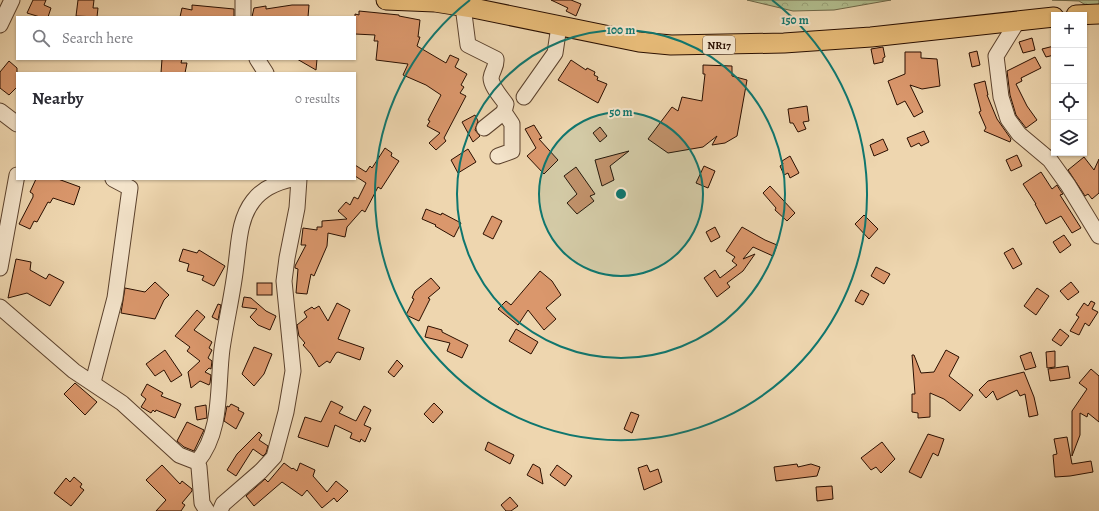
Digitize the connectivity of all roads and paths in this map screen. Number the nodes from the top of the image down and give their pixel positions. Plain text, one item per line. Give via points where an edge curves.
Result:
1 (12, 0) edge
2 (243, 0) edge
3 (386, 0) edge
4 (463, 6) junction
5 (1099, 14) edge
6 (1087, 15) edge
7 (243, 16) edge
8 (1051, 17) edge
9 (1018, 22) junction
10 (0, 25) edge
11 (559, 26) junction
12 (258, 60) edge
13 (265, 72) edge
14 (524, 98) dead end
15 (0, 111) edge
16 (504, 112) junction
17 (16, 123) edge
18 (484, 128) dead end
19 (498, 156) dead end
20 (16, 180) edge
21 (115, 180) edge
22 (288, 180) edge
23 (299, 180) edge
24 (1099, 236) edge
25 (0, 268) edge
26 (0, 307) edge
27 (93, 382) junction
28 (197, 462) junction
29 (207, 511) edge
30 (220, 511) edge

1 - 10 street
2 - 7 street
3 - 4 main road, NR17
4 - 11 main road, NR17
4 - 16 street via 468,45 496,59 497,66 491,78 506,104
5 - 6 main road
8 - 9 main road, NR17
9 - 11 main road, NR17 via 871,37 697,46 639,42
9 - 24 street via 996,56 1001,97 1008,119 1019,134 1050,160
11 - 14 street via 555,53
12 - 13 street
15 - 17 street
16 - 18 street
16 - 19 street via 512,124 512,151
20 - 25 street
21 - 27 street via 130,188 115,298
22 - 28 street via 268,188 253,200 239,232 234,282 222,349 214,430 205,453
23 - 30 street via 297,208 284,281 293,370 286,412 274,457 223,504
26 - 27 street via 74,371
27 - 28 street via 122,403 179,455
28 - 29 street via 202,503

